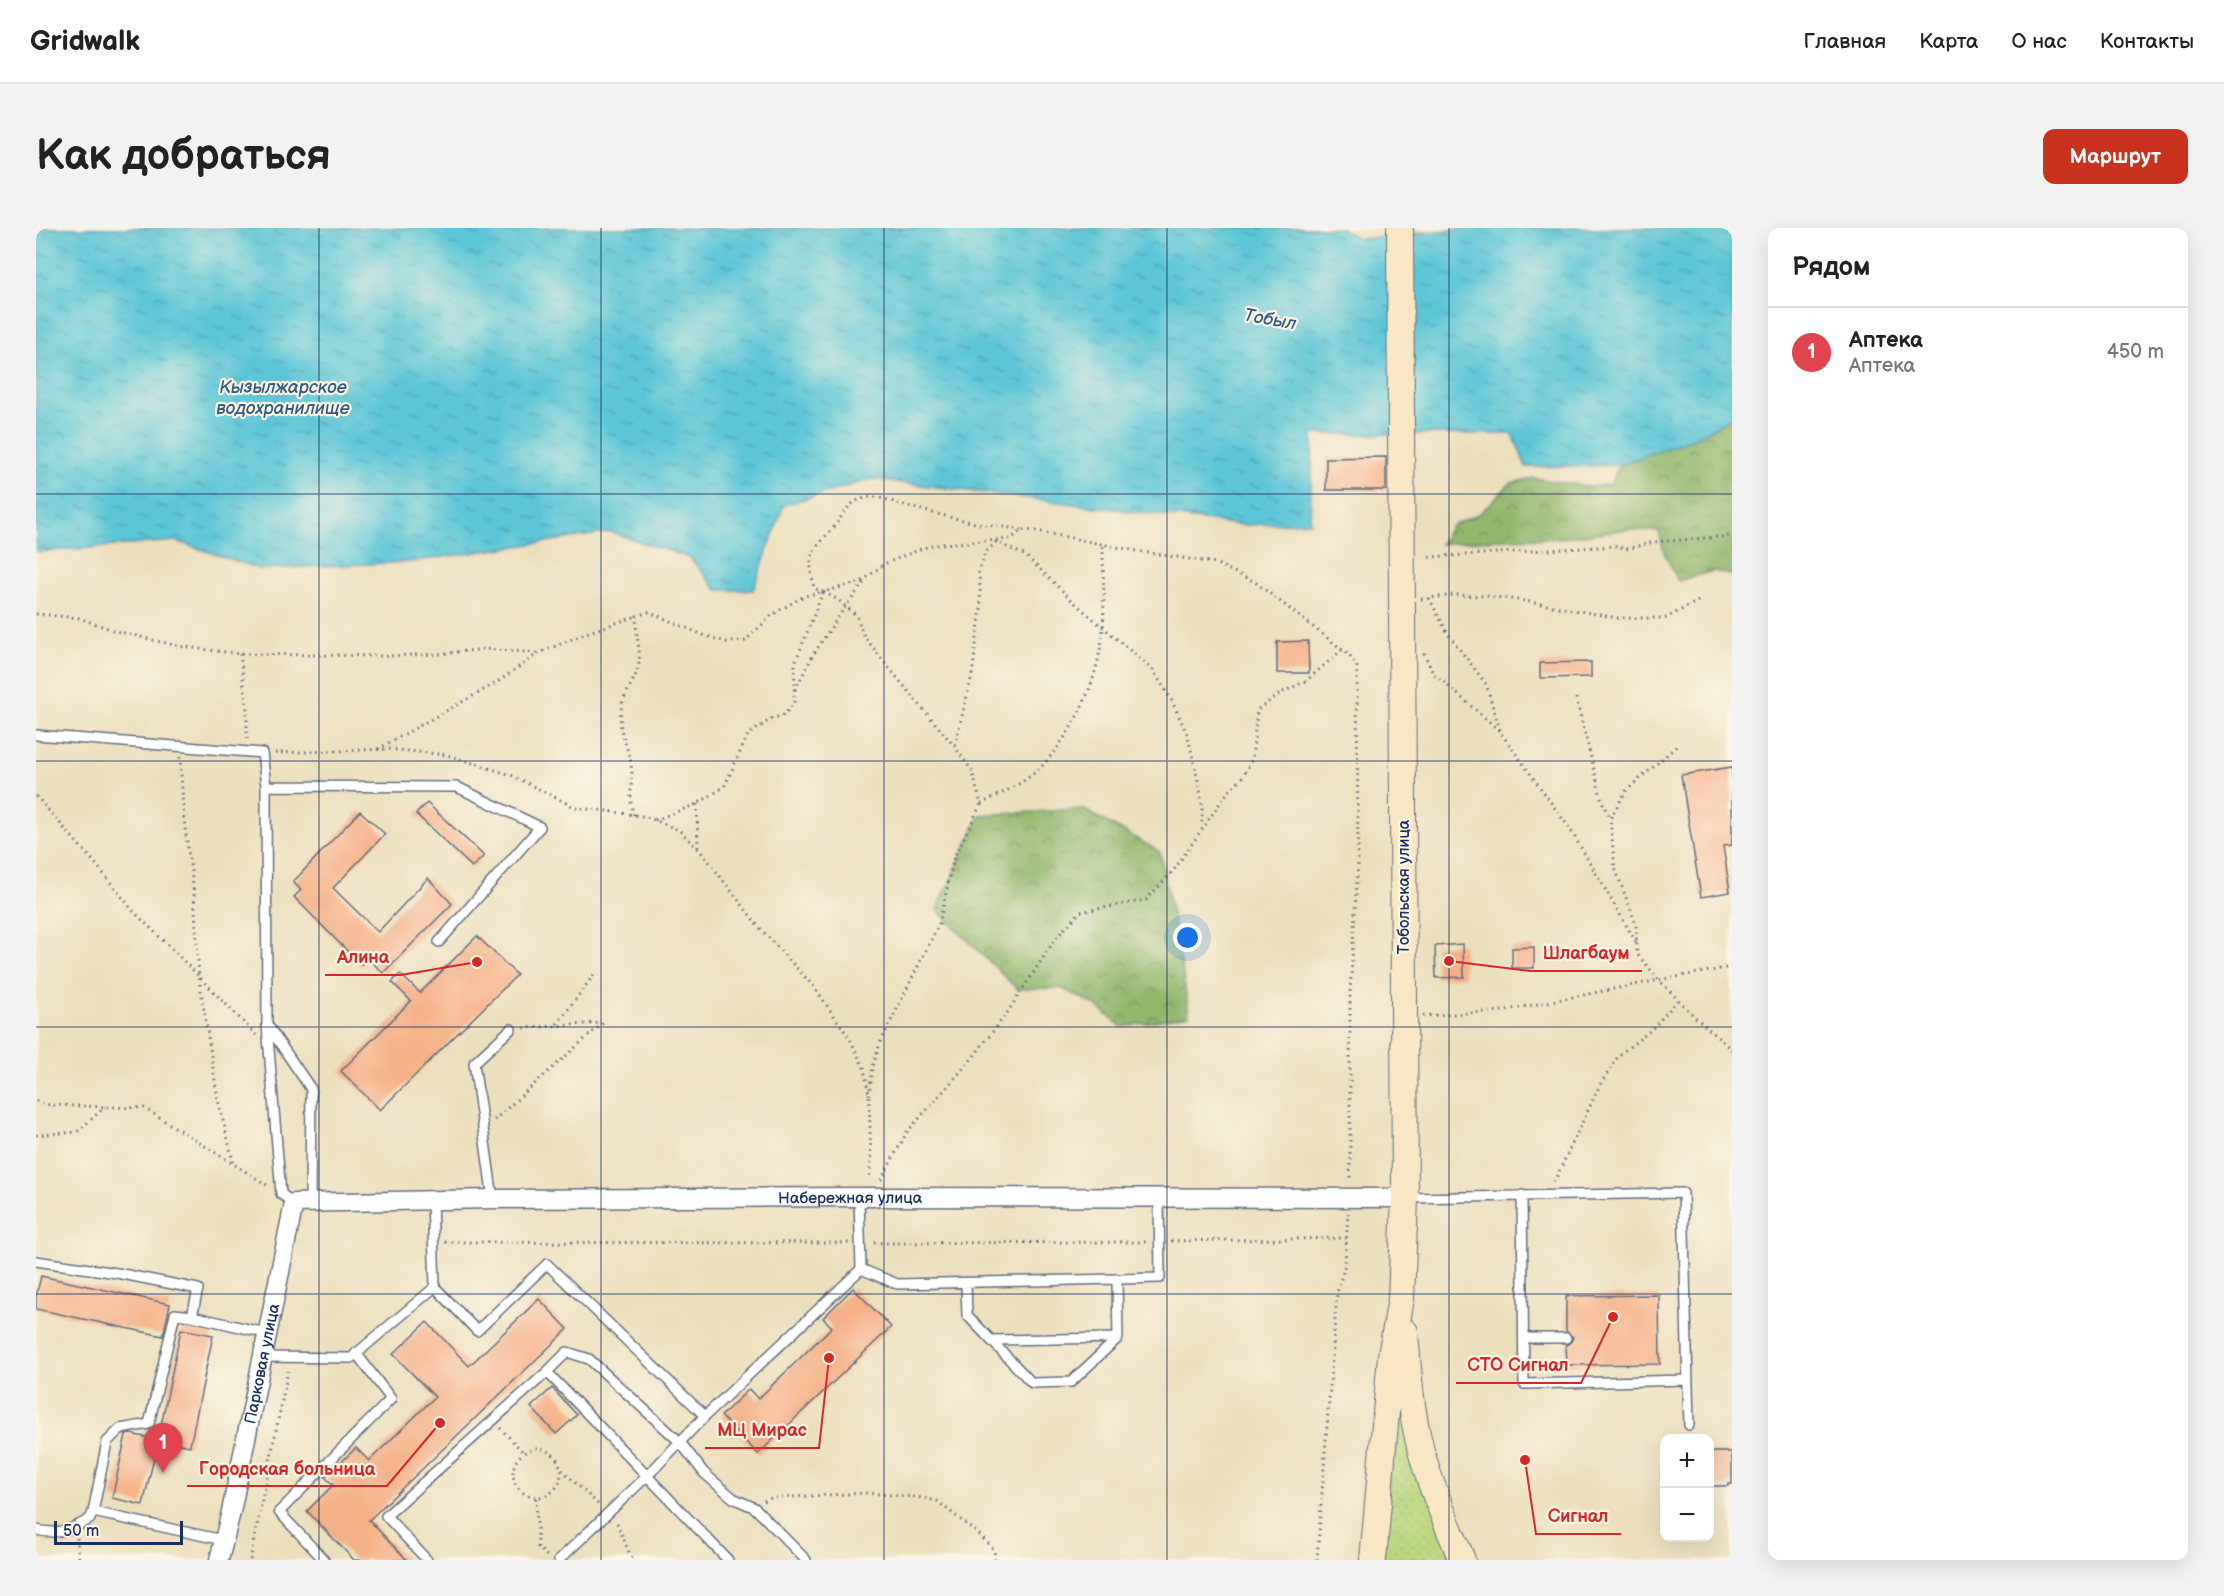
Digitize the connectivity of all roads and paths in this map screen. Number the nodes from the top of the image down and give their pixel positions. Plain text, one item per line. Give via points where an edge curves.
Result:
1 (1400, 228) edge
2 (1022, 531) junction
3 (1732, 536) edge
4 (996, 542) junction
5 (1103, 544) junction
6 (1429, 557) dead end
7 (867, 579) junction
8 (823, 592) junction
9 (1429, 598) junction
10 (1700, 600) dead end
11 (1401, 601) junction
12 (846, 607) junction
13 (36, 614) edge
14 (637, 616) junction
15 (1103, 628) junction
16 (1424, 643) dead end
17 (1342, 650) junction
18 (539, 653) junction
19 (240, 654) junction
20 (794, 693) junction
21 (1576, 698) dead end
22 (1501, 733) junction
23 (36, 735) edge
24 (1678, 745) dead end
25 (180, 747) junction
26 (955, 747) junction
27 (376, 750) junction
28 (248, 752) junction
29 (262, 753) junction
30 (266, 786) junction
31 (36, 796) edge
32 (697, 804) junction
33 (981, 804) junction
34 (634, 815) junction
35 (1610, 819) junction
36 (653, 820) junction
37 (1202, 828) junction
38 (698, 848) junction
39 (439, 942) dead end
40 (1636, 944) junction
41 (1732, 967) edge
42 (596, 972) dead end
43 (199, 978) junction
44 (1659, 980) junction
45 (1678, 1000) junction
46 (1404, 1018) junction
47 (267, 1025) junction
48 (556, 1025) junction
49 (511, 1029) joint
50 (269, 1049) junction
51 (1732, 1050) edge
52 (869, 1095) junction
53 (36, 1101) edge
54 (105, 1107) junction
55 (484, 1129) junction
56 (36, 1135) edge
57 (234, 1165) junction
58 (879, 1184) dead end
59 (864, 1190) junction
60 (1522, 1195) junction
61 (1548, 1195) junction
62 (1159, 1198) junction
63 (1350, 1198) junction
64 (1405, 1198) junction
65 (493, 1199) junction
66 (295, 1200) junction
67 (432, 1200) junction
68 (1346, 1238) junction
69 (434, 1242) junction
70 (1159, 1242) junction
71 (860, 1244) junction
72 (36, 1262) edge
73 (861, 1269) junction
74 (1117, 1279) junction
75 (966, 1283) junction
76 (435, 1287) junction
77 (1401, 1299) junction
78 (192, 1316) junction
79 (266, 1333) junction
80 (1118, 1338) junction
81 (1524, 1338) junction
82 (1566, 1338) dead end
83 (991, 1340) junction
84 (356, 1353) junction
85 (261, 1357) junction
86 (290, 1357) junction
87 (547, 1372) junction
88 (1688, 1380) junction
89 (705, 1416) junction
90 (493, 1420) junction
91 (1689, 1425) dead end
92 (680, 1442) junction
93 (524, 1453) junction
94 (562, 1470) junction
95 (647, 1476) junction
96 (536, 1498) junction
97 (751, 1506) junction
98 (93, 1512) junction
99 (610, 1512) junction
100 (73, 1528) junction
101 (36, 1530) edge
102 (223, 1540) junction
103 (79, 1560) edge
104 (219, 1560) edge
105 (250, 1560) edge
106 (324, 1560) edge
107 (427, 1560) edge
108 (551, 1560) edge
109 (559, 1560) edge
110 (632, 1560) edge
111 (728, 1560) edge
112 (806, 1560) edge
113 (995, 1560) edge
114 (1317, 1560) edge
115 (1373, 1560) edge
116 (1462, 1560) edge

1 - 11 street, Тобольская улица
2 - 4 path via 1011,539
2 - 5 path
2 - 8 path via 925,513 878,497 864,498 844,510 813,549 814,588
3 - 6 path via 1654,542 1626,549 1615,546
4 - 7 path via 923,548 884,564
4 - 15 path via 1026,556
4 - 26 path via 985,553 979,573 981,608 972,675
5 - 15 path
5 - 17 path via 1215,563 1255,582
7 - 8 path
7 - 12 path
8 - 12 path
8 - 14 path via 790,603 745,641 726,642 649,612
8 - 20 path via 795,663
9 - 10 path via 1487,596 1618,618 1666,618
9 - 11 path
9 - 22 path via 1448,634 1486,684
11 - 46 street, Тобольская улица
12 - 20 path via 813,655
12 - 26 path via 856,615 864,636 885,663
13 - 19 path via 79,618 178,646
14 - 18 path
14 - 34 path via 639,664 620,716 631,762 629,801
15 - 33 path via 1085,705 1071,726 1043,765 1011,789
15 - 37 path via 1153,670 1172,701 1188,736 1202,799
16 - 22 path via 1424,654 1433,673
17 - 37 path via 1306,681 1257,710 1252,759
17 - 63 path via 1357,666 1358,863 1350,993
18 - 19 path via 485,649 384,656
18 - 27 path via 496,683
19 - 28 path
20 - 32 path via 794,703 784,715 748,735 724,787
21 - 35 path
22 - 40 path via 1570,829
23 - 25 lane
24 - 35 path via 1626,791
25 - 28 lane
25 - 43 path
26 - 33 path via 972,771
27 - 29 path
27 - 34 path via 447,755 511,775 576,808
28 - 29 lane
29 - 30 lane
30 - 39 lane via 457,787 540,827
30 - 47 lane
31 - 43 path via 134,912
32 - 36 path
32 - 38 path
33 - 52 path via 954,857 939,924 880,1043
34 - 36 path
35 - 40 path via 1615,868 1636,924
36 - 38 path via 679,830
37 - 58 path via 1174,870 1146,900 1080,912 1056,938 1007,1013 907,1132
38 - 52 path via 759,927 815,988 850,1039 864,1068
40 - 44 path via 1637,954
41 - 44 path
42 - 48 path
43 - 50 path
43 - 57 path via 218,1100
44 - 45 path
44 - 46 path via 1502,1011
45 - 51 path
45 - 61 path via 1651,1030 1619,1055 1600,1083
46 - 64 street, Тобольская улица
47 - 50 lane
47 - 66 lane via 311,1089
48 - 49 path
48 - 55 path via 603,1023
49 - 55 lane via 474,1063
50 - 66 lane
52 - 59 path via 871,1160
53 - 54 path
54 - 56 path via 78,1132
54 - 57 path via 144,1108
55 - 65 lane
57 - 66 path
59 - 62 street, Набережная улица
59 - 65 street, Набережная улица
59 - 71 lane
60 - 61 lane
60 - 64 lane
60 - 81 lane
61 - 88 lane via 1683,1193
62 - 63 street, Набережная улица
62 - 70 lane
63 - 64 street, Набережная улица
63 - 68 path
64 - 77 street, Тобольская улица
65 - 67 street, Набережная улица
66 - 67 street, Набережная улица
66 - 79 street, Парковая улица
67 - 69 lane
68 - 70 path
68 - 114 path via 1345,1263 1337,1293
69 - 71 path
69 - 76 lane
70 - 71 path
70 - 74 lane via 1160,1278
71 - 73 lane
72 - 78 lane via 198,1289
73 - 75 lane via 897,1284
73 - 89 lane
74 - 75 lane
74 - 80 lane
75 - 83 lane via 967,1315
76 - 84 lane
76 - 89 lane via 477,1331 547,1264
77 - 115 street via 1391,1356
77 - 116 street via 1418,1439
78 - 79 lane
78 - 98 lane via 175,1314 149,1424 120,1429 107,1443
79 - 85 street, Парковая улица
80 - 83 lane
80 - 83 lane via 1071,1382 1032,1383
81 - 82 lane
81 - 88 lane via 1524,1384
84 - 86 lane via 351,1358
84 - 106 lane via 391,1399 279,1512
85 - 86 lane
85 - 102 street, Парковая улица
86 - 105 path
87 - 90 lane
87 - 92 lane via 567,1352 589,1359
87 - 95 lane
88 - 91 lane
89 - 92 lane
90 - 93 path
90 - 107 lane via 386,1516
92 - 95 lane
92 - 97 lane via 704,1473 732,1498
93 - 94 path via 534,1449 547,1451
93 - 96 path via 515,1464 514,1481 523,1493
94 - 96 path via 554,1492
94 - 99 path
95 - 99 lane
95 - 111 lane
96 - 108 path via 538,1547
97 - 112 lane
97 - 113 path via 771,1498 819,1494 866,1493 937,1501 981,1536 994,1550
98 - 100 lane via 90,1519
98 - 102 lane
99 - 109 lane
99 - 110 path
100 - 101 lane via 51,1533
100 - 103 path
102 - 104 street, Парковая улица

